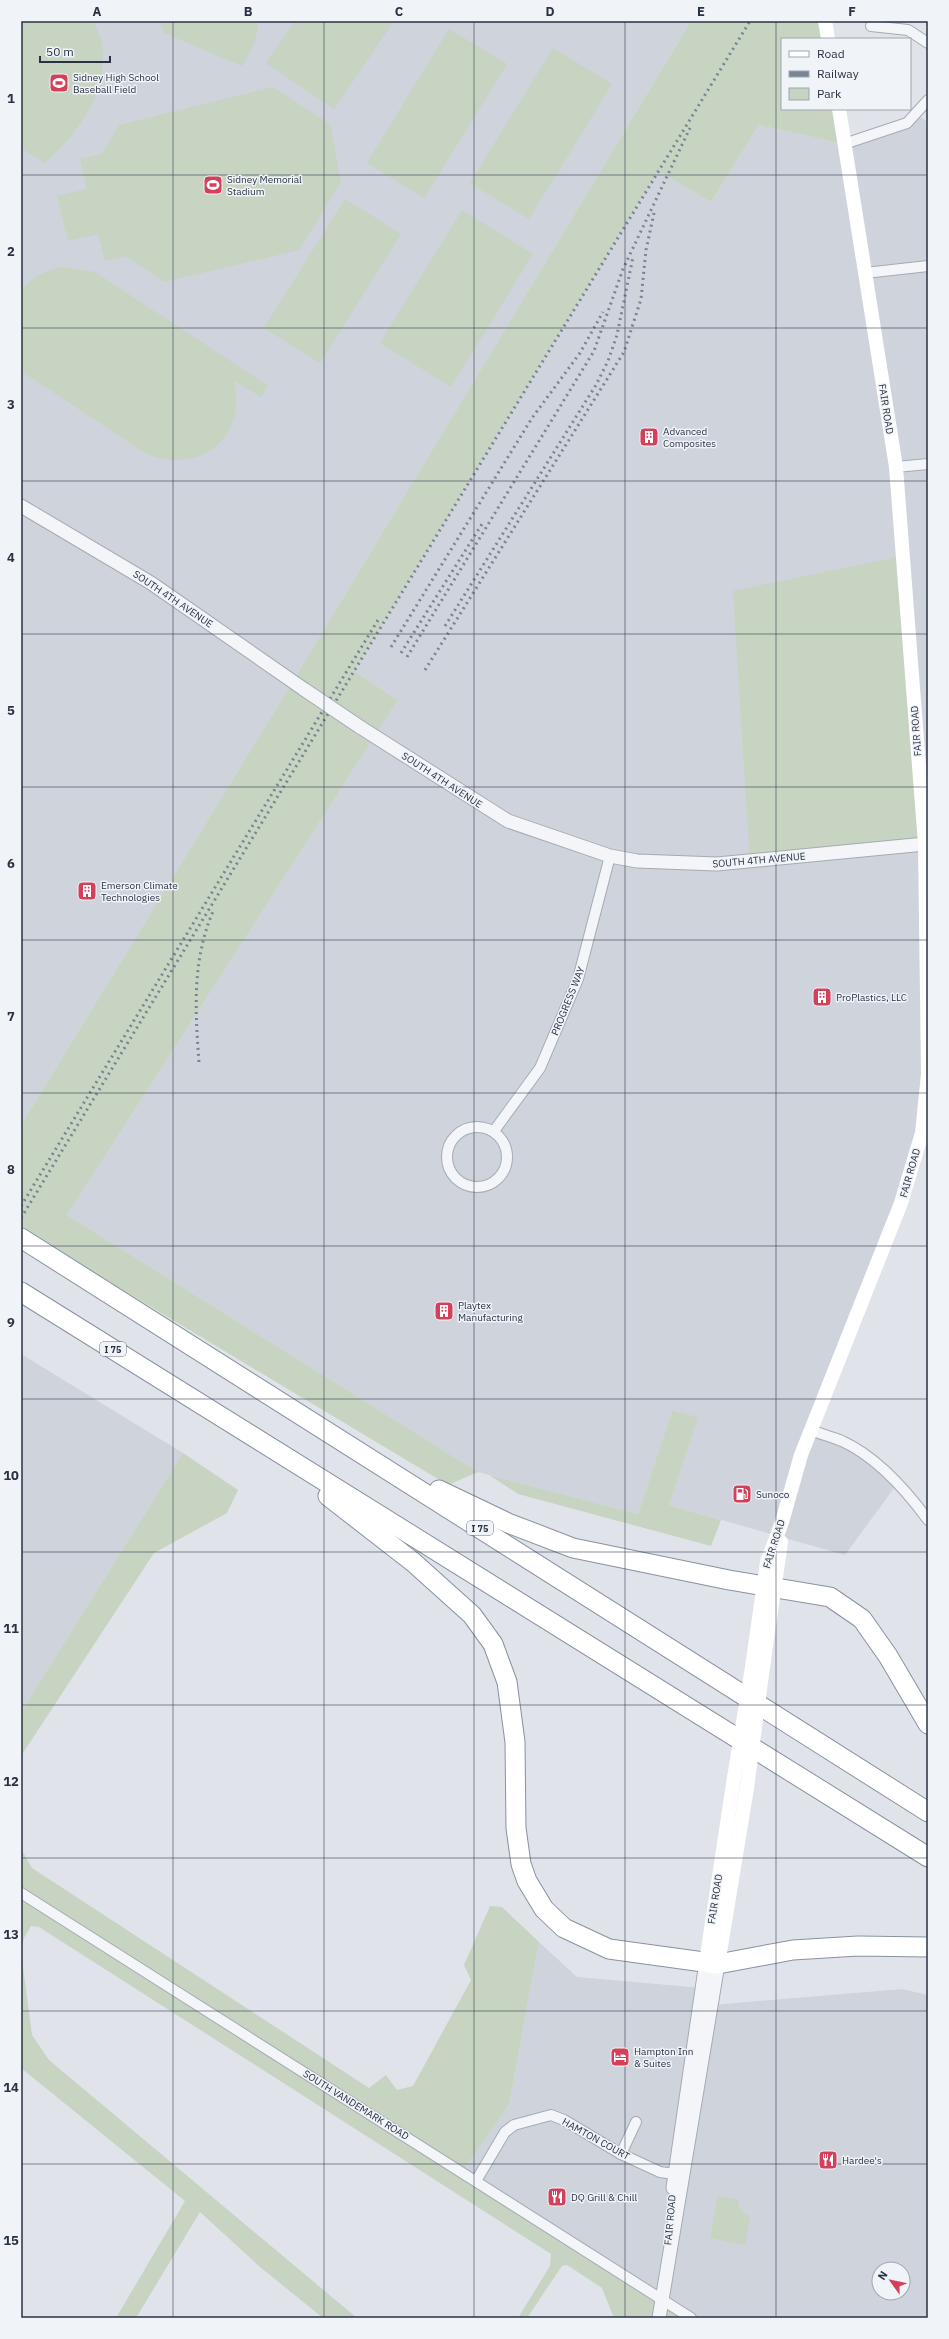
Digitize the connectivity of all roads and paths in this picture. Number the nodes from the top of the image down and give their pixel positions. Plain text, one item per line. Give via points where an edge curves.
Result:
1 (825, 21) edge
2 (871, 26) dead end
3 (828, 38) edge
4 (928, 43) edge
5 (928, 100) edge
6 (839, 110) edge
7 (844, 144) junction
8 (928, 266) edge
9 (865, 273) junction
10 (928, 464) edge
11 (896, 467) junction
12 (21, 506) edge
13 (926, 844) edge
14 (610, 856) junction
15 (494, 1131) junction
16 (925, 1134) edge
17 (27, 1241) edge
18 (21, 1292) edge
19 (263, 1391) junction
20 (205, 1407) junction
21 (810, 1430) junction
22 (928, 1520) edge
23 (768, 1587) junction
24 (757, 1671) junction
25 (928, 1724) edge
26 (928, 1812) edge
27 (928, 1857) edge
28 (21, 1893) edge
29 (928, 1947) edge
30 (712, 1963) junction
31 (636, 2122) dead end
32 (621, 2154) junction
33 (674, 2174) junction
34 (476, 2181) junction
35 (662, 2300) junction
36 (659, 2318) edge
37 (691, 2318) edge

1 - 3 main road
2 - 4 street via 908,30
5 - 7 street via 907,123
6 - 7 main road, FAIR ROAD
7 - 9 main road, FAIR ROAD
8 - 9 street
9 - 11 main road, FAIR ROAD
10 - 11 street
11 - 13 main road, FAIR ROAD
12 - 14 street, SOUTH 4TH AVENUE, bridge via 151,583 360,727 482,806 508,821
13 - 14 street, SOUTH 4TH AVENUE via 717,864 637,861
13 - 16 main road, FAIR ROAD via 928,1074
14 - 15 street, PROGRESS WAY via 578,979 540,1068
15 - 15 street via 474,1126 460,1131 450,1142 446,1152 452,1176 468,1186 488,1186 496,1180 503,1172 507,1161 502,1139
16 - 21 main road, FAIR ROAD via 901,1203
17 - 19 highway, I 75
18 - 20 highway, I 75
19 - 23 highway via 428,1485 508,1523 573,1548
19 - 26 highway, I 75
20 - 27 highway, I 75
20 - 30 highway via 302,1476 413,1562 472,1615 493,1644 507,1682 515,1742 516,1828 521,1864 527,1881 544,1909 564,1928 608,1949
21 - 22 street via 843,1442 875,1463 913,1500
21 - 23 main road, FAIR ROAD via 787,1502
23 - 24 main road, FAIR ROAD
23 - 25 highway via 830,1597 862,1619 888,1656
24 - 30 main road, FAIR ROAD, bridge via 734,1778
24 - 30 main road, FAIR ROAD, bridge via 747,1788
28 - 34 street, SOUTH VANDEMARK ROAD
29 - 30 highway via 858,1946 793,1950
30 - 33 street, FAIR ROAD
30 - 35 street, FAIR ROAD
31 - 32 street
32 - 33 street, HAMTON COURT via 660,2172
32 - 34 street, HAMTON COURT via 551,2115 514,2125 505,2132
33 - 35 street, FAIR ROAD
34 - 35 street, SOUTH VANDEMARK ROAD
35 - 36 street, FAIR ROAD
35 - 37 street, SOUTH VANDEMARK ROAD

